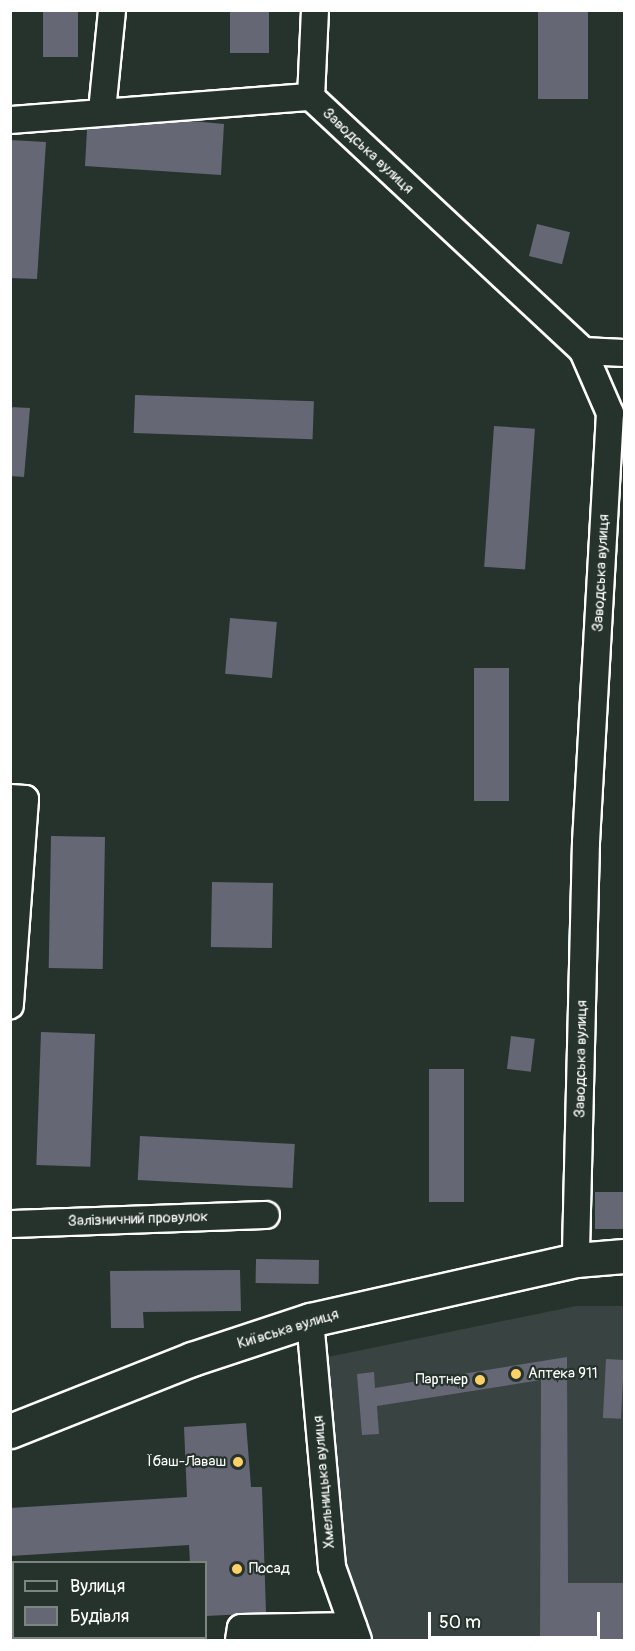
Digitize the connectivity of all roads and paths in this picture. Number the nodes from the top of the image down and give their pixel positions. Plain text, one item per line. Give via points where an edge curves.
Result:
1 (111, 10) edge
2 (315, 10) edge
3 (311, 97) junction
4 (102, 111) junction
5 (10, 120) edge
6 (583, 351) junction
7 (624, 353) edge
8 (18, 798) edge
9 (11, 995) edge
10 (266, 1215) dead end
11 (10, 1224) edge
12 (624, 1256) edge
13 (576, 1260) junction
14 (310, 1320) junction
15 (10, 1431) edge
16 (355, 1633) edge
17 (238, 1641) edge

1 - 4 street
2 - 3 street, Заводська вулиця
3 - 4 street
3 - 6 street, Заводська вулиця
4 - 5 street
6 - 7 street
6 - 13 street, Заводська вулиця via 610,413 586,842
8 - 9 street
10 - 11 street, Залізничний провулок
12 - 13 main road, Київська вулиця
13 - 14 main road, Київська вулиця
14 - 15 main road, Київська вулиця via 192,1359
14 - 16 street, Хмельницька вулиця via 332,1567
16 - 17 street via 241,1628

